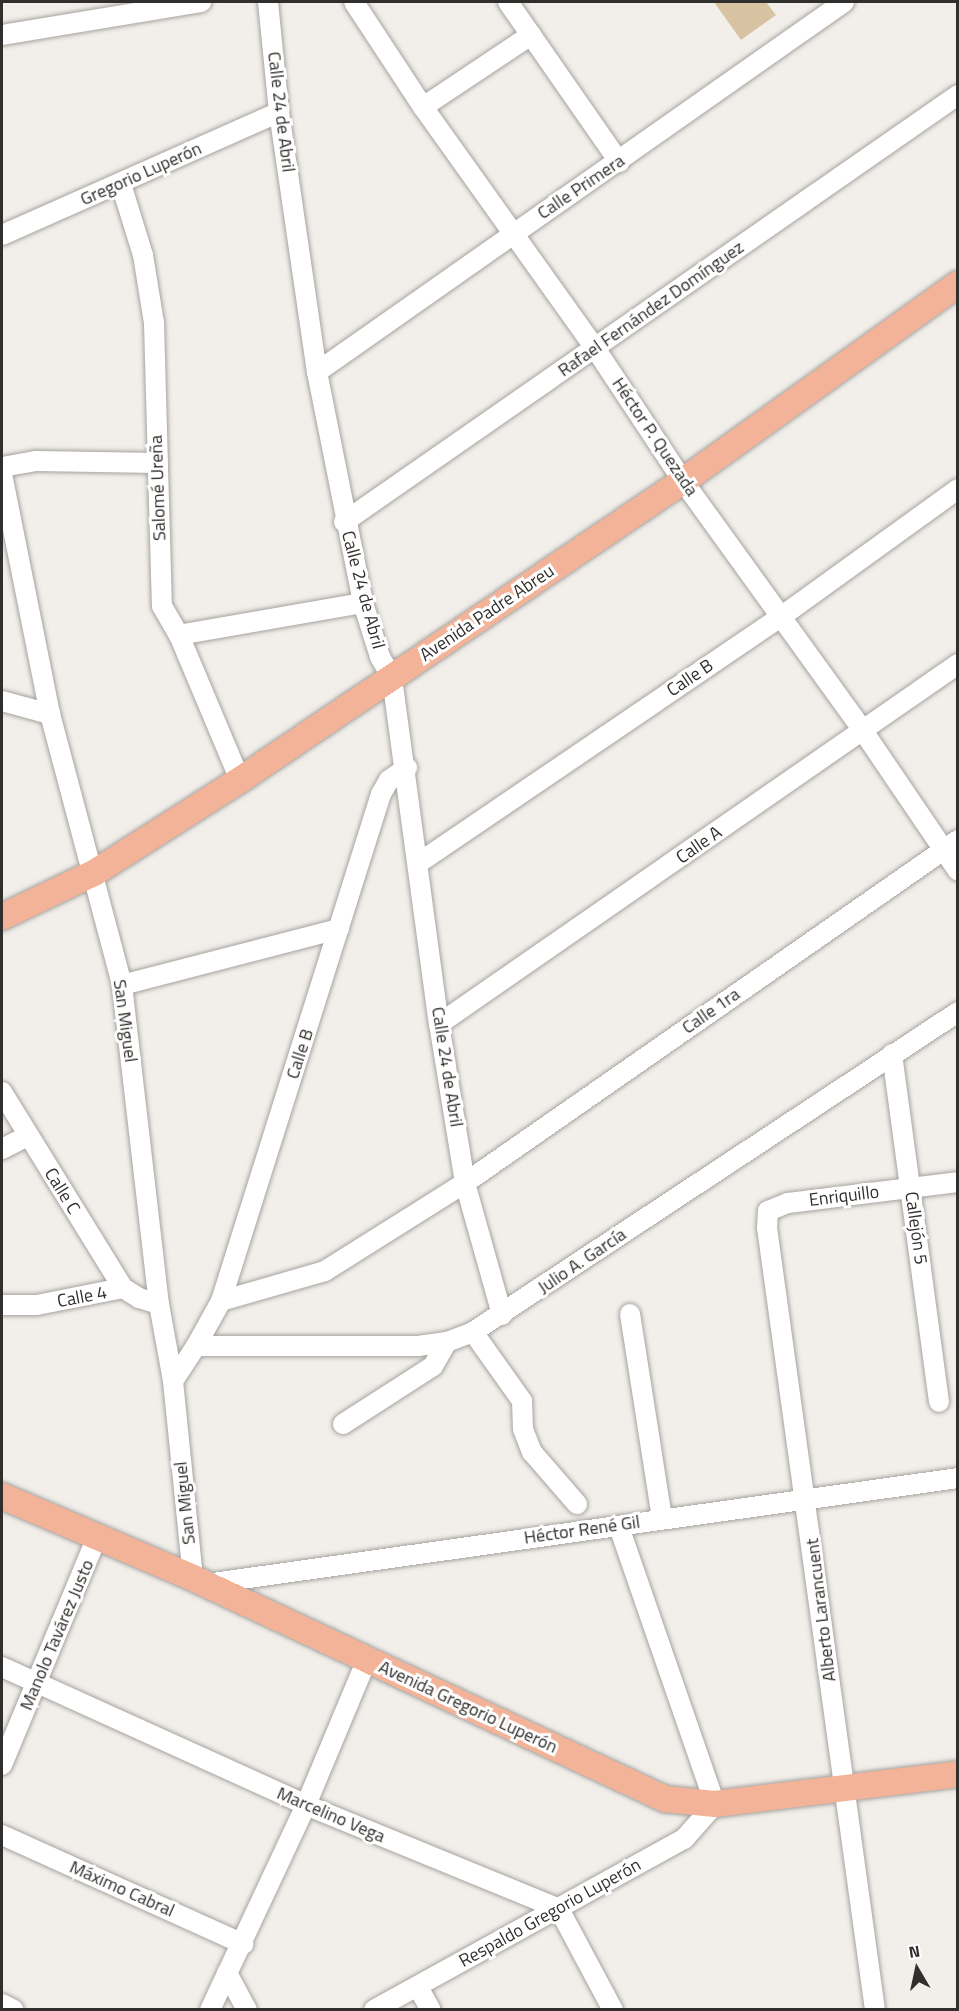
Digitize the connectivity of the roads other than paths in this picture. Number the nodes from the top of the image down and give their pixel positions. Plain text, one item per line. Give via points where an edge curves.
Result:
1 (201, 2) edge
2 (268, 2) edge
3 (354, 2) edge
4 (508, 2) edge
5 (844, 2) edge
6 (111, 9) edge
7 (2, 35) edge
8 (531, 35) junction
9 (957, 95) edge
10 (423, 107) junction
11 (279, 112) junction
12 (619, 162) junction
13 (121, 184) junction
14 (513, 233) junction
15 (2, 236) edge
16 (957, 284) edge
17 (595, 348) junction
18 (317, 372) junction
19 (158, 463) junction
20 (2, 467) edge
21 (2, 474) edge
22 (683, 481) junction
23 (957, 489) edge
24 (345, 522) junction
25 (363, 603) junction
26 (782, 616) junction
27 (179, 635) junction
28 (957, 664) edge
29 (392, 678) junction
30 (2, 701) edge
31 (50, 714) junction
32 (863, 731) junction
33 (407, 768) junction
34 (240, 780) junction
35 (950, 844) edge
36 (420, 862) junction
37 (957, 871) edge
38 (94, 873) junction
39 (2, 917) edge
40 (339, 929) junction
41 (122, 985) junction
42 (957, 1012) edge
43 (439, 1024) junction
44 (892, 1054) junction
45 (2, 1092) edge
46 (28, 1136) junction
47 (2, 1149) edge
48 (957, 1182) edge
49 (465, 1183) junction
50 (911, 1188) junction
51 (768, 1211) joint
52 (123, 1288) junction
53 (221, 1301) junction
54 (159, 1304) junction
55 (2, 1305) edge
56 (630, 1314) dead end
57 (502, 1315) junction
58 (472, 1332) junction
59 (447, 1342) junction
60 (196, 1346) junction
61 (173, 1381) junction
62 (939, 1402) dead end
63 (344, 1424) dead end
64 (957, 1478) edge
65 (2, 1496) edge
66 (808, 1500) junction
67 (577, 1504) dead end
68 (662, 1518) junction
69 (619, 1526) junction
70 (97, 1537) junction
71 (200, 1581) junction
72 (367, 1659) junction
73 (2, 1667) edge
74 (38, 1683) junction
75 (2, 1765) edge
76 (957, 1774) edge
77 (843, 1788) junction
78 (715, 1804) junction
79 (306, 1805) junction
80 (2, 1835) edge
81 (559, 1909) junction
82 (243, 1944) junction
83 (227, 1973) junction
84 (418, 1987) junction
85 (2, 2004) edge
86 (14, 2010) edge
87 (210, 2010) edge
88 (248, 2010) edge
89 (374, 2010) edge
90 (431, 2010) edge
91 (613, 2010) edge
92 (875, 2010) edge

1 - 6 street
2 - 11 street, Calle 24 de Abril
3 - 10 street, Héctor P. Quezada
4 - 8 street
5 - 12 street, Calle Primera
6 - 7 street
8 - 10 street
8 - 12 street
9 - 17 street, Rafael Fernández Domínguez
10 - 14 street, Héctor P. Quezada
11 - 13 street, Gregorio Luperón
11 - 18 street, Calle 24 de Abril
12 - 14 street, Calle Primera
13 - 15 street, Gregorio Luperón
13 - 19 street, Salomé Ureña via 143,255 154,323
14 - 17 street, Héctor P. Quezada
14 - 18 street, Calle Primera
16 - 22 main road, Avenida Padre Abreu
17 - 22 street, Héctor P. Quezada
17 - 24 street, Rafael Fernández Domínguez
18 - 24 street, Calle 24 de Abril
19 - 20 street via 36,461
19 - 27 street, Salomé Ureña via 162,606
21 - 31 street, San Miguel
22 - 26 street, Héctor P. Quezada
22 - 29 main road, Avenida Padre Abreu
23 - 26 street, Calle B
24 - 25 street, Calle 24 de Abril
25 - 27 street
25 - 29 street, Calle 24 de Abril via 380,657
26 - 32 street, Héctor P. Quezada
26 - 36 street, Calle B
27 - 34 street, Salomé Ureña
28 - 32 street, Calle A
29 - 33 street, Calle 24 de Abril
29 - 34 main road, Avenida Padre Abreu
30 - 31 street
31 - 38 street, San Miguel
32 - 35 street, Héctor P. Quezada
32 - 43 street, Calle A
33 - 36 street, Calle 24 de Abril
33 - 40 street, Calle B via 389,780 381,794
34 - 38 main road, Avenida Padre Abreu
35 - 37 street, Héctor P. Quezada
35 - 49 street, Calle 1ra
36 - 43 street, Calle 24 de Abril
38 - 39 main road, Avenida Padre Abreu
38 - 41 street, San Miguel
40 - 41 street
40 - 53 street, Calle B
41 - 54 street, San Miguel
42 - 44 street, Julio A. García
43 - 49 street, Calle 24 de Abril
44 - 50 street, Callejón 5
44 - 57 street, Julio A. García
45 - 46 street, Calle C
46 - 47 street
46 - 52 street, Calle C
48 - 50 street, Enriquillo
49 - 53 street, Calle 1ra via 325,1271
49 - 57 street, Calle 24 de Abril
50 - 51 street, Enriquillo via 788,1203
50 - 62 street, Callejón 5
51 - 66 street, Alberto Larancuent via 767,1228
52 - 54 street, Calle 4
52 - 55 street, Calle 4 via 37,1305
53 - 60 street, Calle B
54 - 61 street, San Miguel
56 - 68 street
57 - 58 street, Julio A. García
58 - 59 street, Julio A. García
58 - 67 street via 522,1401 523,1429 532,1452
59 - 60 street, Julio A. García via 418,1346
59 - 63 street via 433,1366
60 - 61 street
61 - 71 street, San Miguel
64 - 66 street, Héctor René Gil
65 - 70 main road, Avenida Gregorio Luperón
66 - 68 street, Héctor René Gil
66 - 77 street, Alberto Larancuent
68 - 69 street, Héctor René Gil
69 - 71 street, Héctor René Gil
69 - 78 street
70 - 71 main road, Avenida Gregorio Luperón
70 - 74 street, Manolo Tavárez Justo
71 - 72 main road, Avenida Gregorio Luperón
72 - 78 main road, Avenida Gregorio Luperón via 665,1799
72 - 79 street
73 - 74 street, Marcelino Vega
74 - 75 street, Manolo Tavárez Justo
74 - 79 street, Marcelino Vega
76 - 77 main road, Avenida Gregorio Luperón
77 - 78 main road, Avenida Gregorio Luperón
77 - 92 street, Alberto Larancuent
78 - 81 street, Respaldo Gregorio Luperón via 684,1839
79 - 81 street, Marcelino Vega
79 - 82 street
80 - 82 street, Máximo Cabral
81 - 84 street, Respaldo Gregorio Luperón
81 - 91 street
82 - 83 street
83 - 87 street
83 - 88 street
84 - 89 street, Respaldo Gregorio Luperón
84 - 90 street
85 - 86 street

